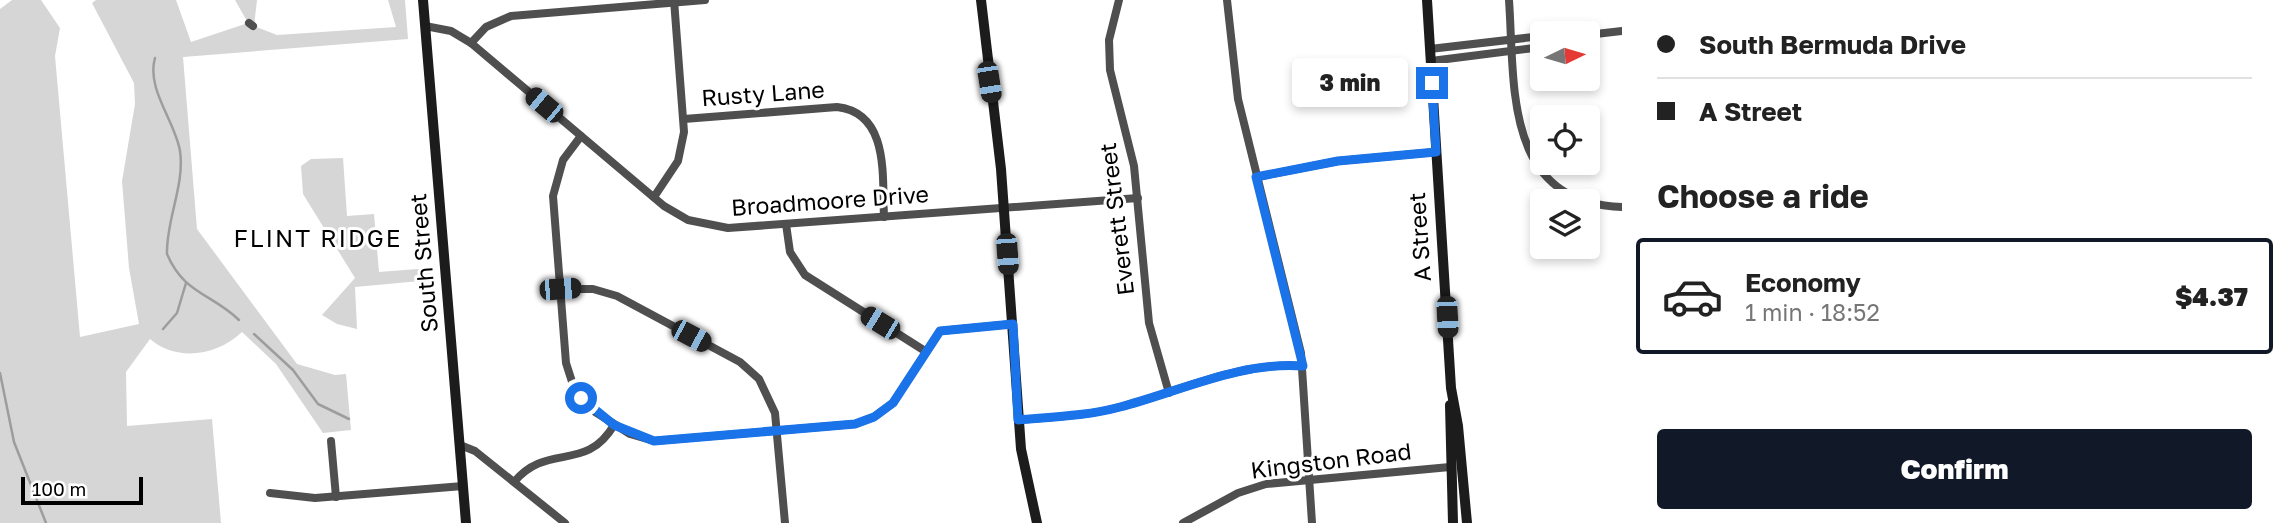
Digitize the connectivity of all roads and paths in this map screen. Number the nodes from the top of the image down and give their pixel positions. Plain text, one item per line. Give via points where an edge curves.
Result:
1 (423, 0) edge
2 (705, 0) edge
3 (981, 0) edge
4 (1119, 0) edge
5 (1227, 0) edge
6 (1427, 0) edge
7 (1509, 0) edge
8 (674, 1) edge
9 (425, 26) junction
10 (1622, 31) edge
11 (1600, 34) edge
12 (1530, 38) edge
13 (1512, 40) junction
14 (471, 43) junction
15 (1430, 49) junction
16 (1530, 49) edge
17 (1512, 51) junction
18 (1431, 61) junction
19 (684, 119) junction
20 (581, 135) junction
21 (1436, 152) junction
22 (1256, 177) junction
23 (654, 197) junction
24 (1138, 198) junction
25 (1622, 206) edge
26 (1004, 208) junction
27 (884, 217) junction
28 (786, 224) junction
29 (560, 289) junction
30 (1013, 324) junction
31 (926, 351) junction
32 (1303, 366) junction
33 (1451, 388) junction
34 (1169, 393) junction
35 (1018, 420) junction
36 (614, 425) junction
37 (777, 432) junction
38 (331, 441) dead end
39 (460, 445) junction
40 (1450, 467) junction
41 (1310, 480) junction
42 (514, 482) junction
43 (463, 486) junction
44 (270, 494) dead end
45 (336, 497) junction
46 (466, 523) edge
47 (565, 523) edge
48 (785, 523) edge
49 (1037, 523) edge
50 (1182, 523) edge
51 (1312, 523) edge
52 (1453, 523) edge
53 (1467, 523) edge

1 - 9 main road, South Street
2 - 8 street
3 - 26 main road
4 - 24 street, Everett Street via 1108,58
5 - 22 street via 1238,99
6 - 15 main road, A Street
7 - 13 street
8 - 14 street via 511,16 486,27
8 - 19 street
9 - 14 street, Broadmoore Drive via 451,31
9 - 39 main road, South Street
10 - 11 street
12 - 13 street
13 - 15 street
13 - 17 street
14 - 20 street, Broadmoore Drive
15 - 18 main road, A Street
16 - 17 street
17 - 18 street
17 - 25 street via 1517,121 1538,166 1576,196
18 - 21 main road, A Street
19 - 23 street via 678,161
19 - 27 street, Rusty Lane via 837,107 855,112 878,138
20 - 23 street, Broadmoore Drive
20 - 29 street via 563,160 554,186
21 - 22 street via 1338,161
21 - 33 main road, A Street
22 - 32 street
23 - 28 street, Broadmoore Drive via 703,225
24 - 26 street, Broadmoore Drive
24 - 34 street, Everett Street via 1146,303
26 - 27 street, Broadmoore Drive
26 - 30 main road
27 - 28 street, Broadmoore Drive
28 - 31 street via 790,252 805,275
29 - 36 street via 570,378 589,408
29 - 37 street via 593,289 617,296 740,362 766,389
30 - 31 street via 947,329 936,334
30 - 35 main road
31 - 37 street via 899,395 874,417 847,426
32 - 34 street via 1241,372
32 - 41 street
33 - 40 main road, A Street
33 - 53 main road, A Street
34 - 35 street via 1096,412
35 - 49 main road
36 - 37 street via 642,438 666,442
36 - 42 street via 591,451 540,460
37 - 48 street
38 - 45 street
39 - 42 street via 475,451
39 - 43 main road, South Street
40 - 41 street, Kingston Road
40 - 52 main road, A Street
41 - 50 street, Kingston Road via 1247,490
41 - 51 street
42 - 47 street
43 - 45 street
43 - 46 main road, South Street
44 - 45 street

